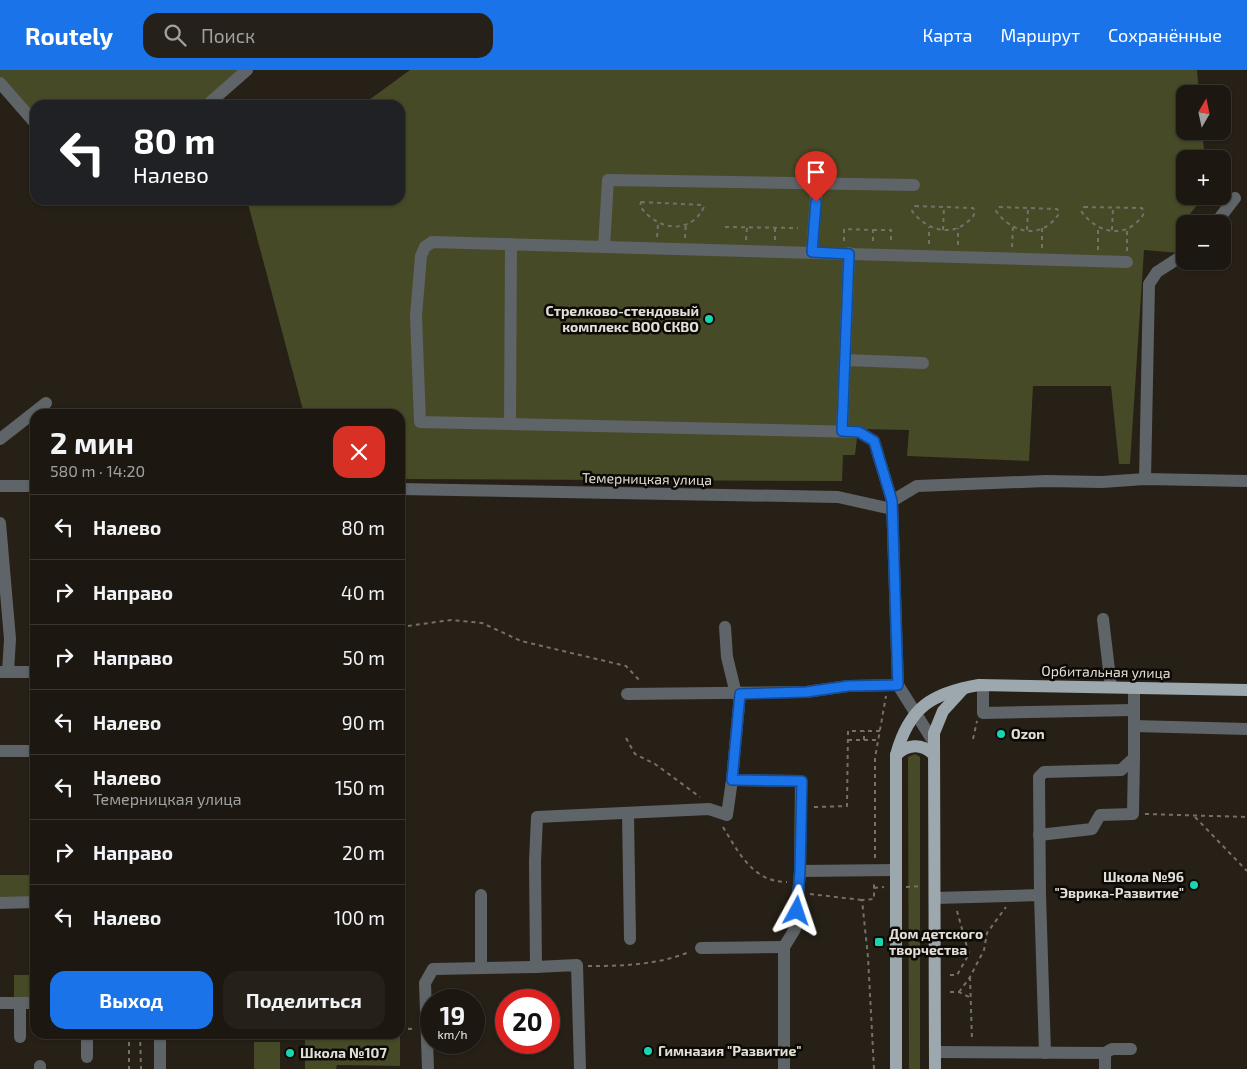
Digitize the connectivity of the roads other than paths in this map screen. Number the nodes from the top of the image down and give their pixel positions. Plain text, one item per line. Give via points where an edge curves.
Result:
1 (247, 70) edge
2 (0, 83) edge
3 (212, 100) edge
4 (30, 117) edge
5 (817, 184) junction
6 (914, 185) dead end
7 (1235, 198) dead end
8 (1222, 215) edge
9 (511, 244) junction
10 (604, 247) junction
11 (812, 252) junction
12 (846, 253) junction
13 (1176, 260) edge
14 (1127, 262) road end
15 (845, 360) junction
16 (923, 363) dead end
17 (46, 403) dead end
18 (38, 409) edge
19 (30, 416) edge
20 (510, 424) junction
21 (842, 431) junction
22 (0, 439) edge
23 (1145, 479) junction
24 (1247, 481) edge
25 (0, 486) edge
26 (30, 486) edge
27 (405, 489) edge
28 (892, 505) junction
29 (0, 523) edge
30 (1103, 619) dead end
31 (725, 627) dead end
32 (4, 672) edge
33 (30, 672) edge
34 (983, 685) junction
35 (893, 686) junction
36 (1111, 686) junction
37 (1134, 687) junction
38 (964, 688) junction
39 (1247, 690) edge
40 (627, 694) dead end
41 (738, 694) junction
42 (1134, 710) junction
43 (916, 712) junction
44 (1134, 726) junction
45 (1247, 729) edge
46 (933, 748) junction
47 (0, 751) edge
48 (30, 751) edge
49 (896, 755) junction
50 (1134, 758) junction
51 (732, 780) junction
52 (628, 813) junction
53 (1039, 834) junction
54 (895, 870) junction
55 (800, 871) junction
56 (481, 895) dead end
57 (1040, 895) junction
58 (935, 898) junction
59 (0, 902) edge
60 (30, 902) edge
61 (630, 939) dead end
62 (784, 947) junction
63 (701, 948) road end
64 (481, 967) junction
65 (536, 967) junction
66 (0, 1003) edge
67 (20, 1003) junction
68 (30, 1003) edge
69 (20, 1037) dead end
70 (87, 1039) edge
71 (160, 1039) edge
72 (1131, 1049) dead end
73 (935, 1052) junction
74 (1044, 1053) junction
75 (1105, 1054) junction
76 (87, 1057) dead end
77 (160, 1069) edge
78 (428, 1069) edge
79 (580, 1069) edge
80 (784, 1069) edge
81 (896, 1069) edge
82 (935, 1069) edge
83 (1105, 1069) edge

1 - 3 street
2 - 4 street
5 - 6 street
5 - 10 street via 608,180
5 - 11 street
7 - 8 street
9 - 10 street
9 - 20 street
9 - 20 street via 432,242 425,247 421,256 416,316 420,422
10 - 11 street
11 - 12 street
12 - 14 street
12 - 15 street
13 - 23 street via 1157,272 1149,284
15 - 16 street
15 - 21 street
17 - 18 street
19 - 22 street
20 - 21 street
21 - 28 street via 859,432 874,441
23 - 24 street
23 - 28 street via 917,486
25 - 26 street
27 - 28 street, Темерницкая улица via 838,497
28 - 35 street
29 - 32 street via 10,639
30 - 36 street
31 - 41 street via 727,657
32 - 33 street
34 - 36 main road, Орбитальная улица
34 - 38 main road, Орбитальная улица
34 - 42 street via 983,713
35 - 41 street
35 - 43 street
36 - 37 main road, Орбитальная улица
37 - 39 main road, Орбитальная улица
37 - 42 street
38 - 43 main road, Орбитальная улица via 941,694
38 - 46 main road via 943,711 934,733
40 - 41 street
41 - 51 street
42 - 44 street
43 - 46 street
43 - 49 main road via 906,725
44 - 45 street
44 - 50 street
46 - 49 main road via 908,747
46 - 58 main road
47 - 48 street
49 - 54 main road
50 - 53 street via 1133,814 1100,815 1092,829
50 - 53 street via 1121,770 1044,772 1039,778
51 - 52 street via 727,815 710,809
51 - 55 street via 802,781
52 - 61 street
52 - 65 street via 537,817
53 - 57 street
54 - 55 street
54 - 81 main road
55 - 62 street via 795,928
56 - 64 street
57 - 58 street
57 - 74 street
58 - 73 main road
59 - 60 street
62 - 63 street
62 - 80 street
64 - 65 street
64 - 78 street via 433,969 425,983
65 - 79 street via 577,965
66 - 67 street
67 - 68 street
67 - 69 street
70 - 76 street
71 - 77 street
72 - 75 street via 1112,1049
73 - 74 street
73 - 82 main road
74 - 75 street
75 - 83 street

